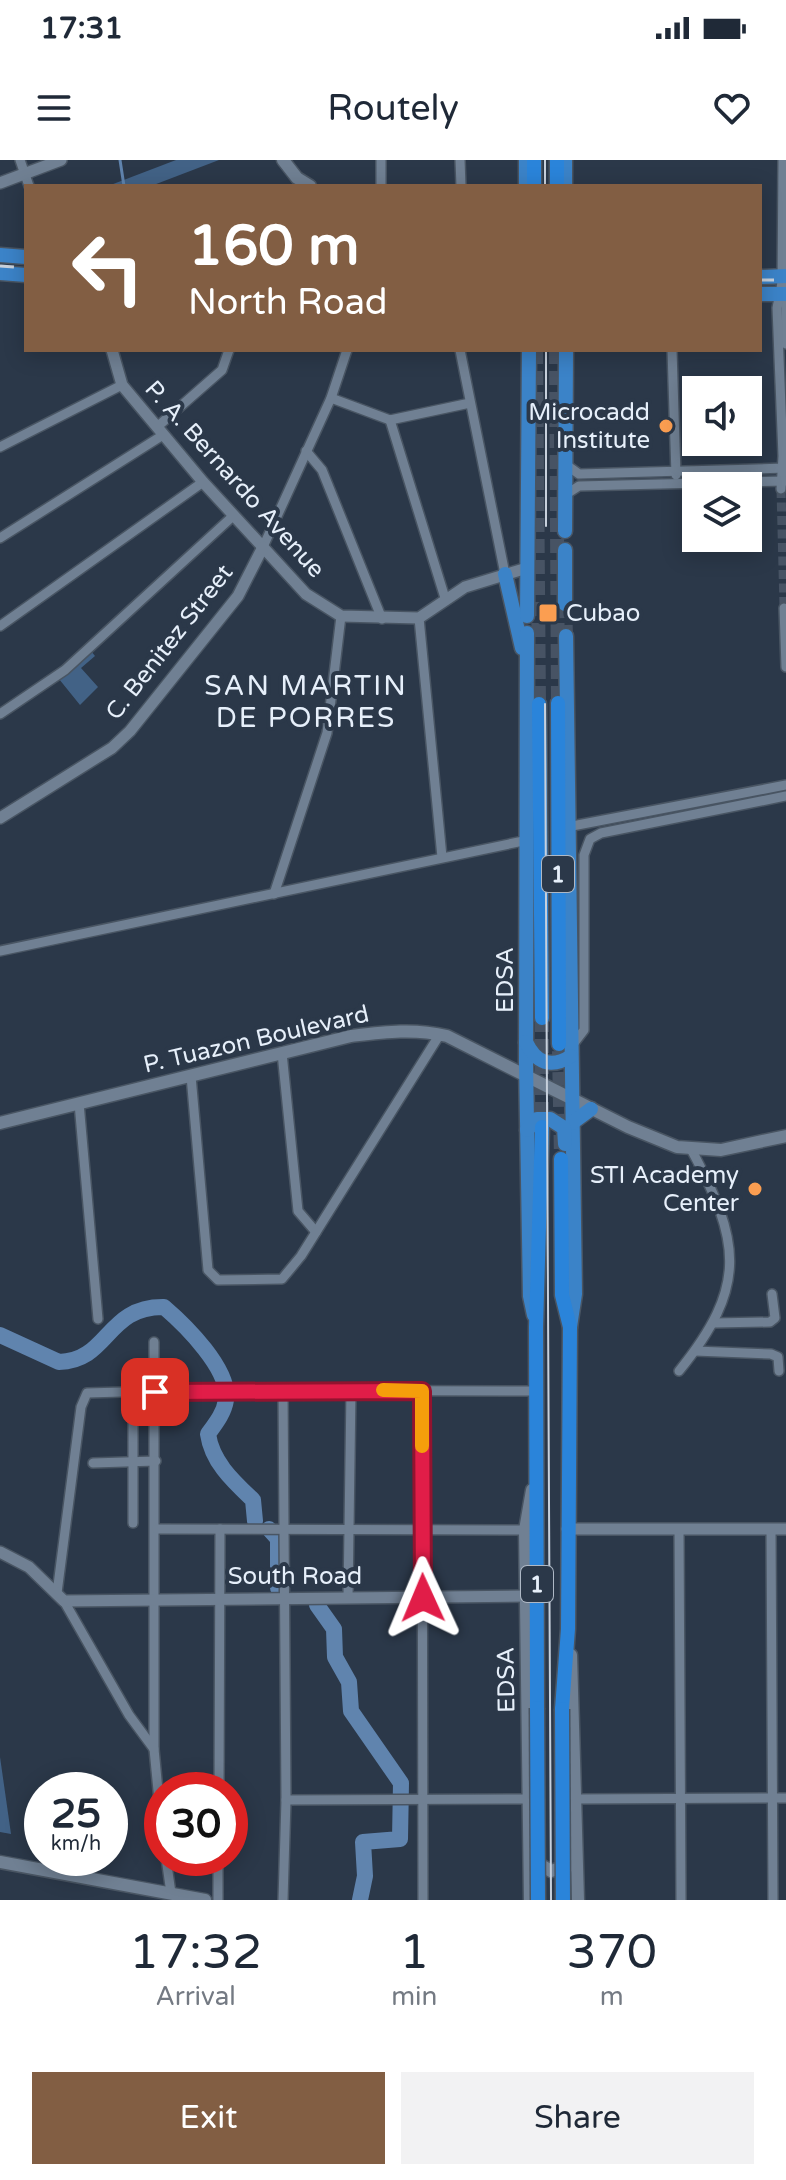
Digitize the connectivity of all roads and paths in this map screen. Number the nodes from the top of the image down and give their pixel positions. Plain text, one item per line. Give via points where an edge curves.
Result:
1 (20, 160) edge
2 (61, 160) edge
3 (283, 160) edge
4 (381, 160) edge
5 (460, 160) edge
6 (526, 160) edge
7 (534, 160) edge
8 (557, 160) edge
9 (565, 160) edge
10 (783, 160) edge
11 (25, 174) junction
12 (298, 182) edge
13 (0, 183) edge
14 (28, 184) edge
15 (381, 184) edge
16 (461, 184) edge
17 (526, 184) edge
18 (534, 184) edge
19 (557, 184) edge
20 (565, 184) edge
21 (0, 255) edge
22 (24, 257) edge
23 (0, 273) edge
24 (24, 275) edge
25 (762, 278) edge
26 (783, 286) edge
27 (762, 293) edge
28 (786, 344) edge
29 (113, 352) edge
30 (228, 352) edge
31 (346, 352) edge
32 (460, 352) edge
33 (529, 352) edge
34 (566, 352) edge
35 (672, 352) edge
36 (782, 358) edge
37 (122, 385) junction
38 (331, 398) junction
39 (470, 403) junction
40 (390, 420) junction
41 (160, 431) junction
42 (0, 447) edge
43 (306, 451) junction
44 (565, 464) junction
45 (784, 468) edge
46 (676, 471) junction
47 (583, 474) junction
48 (203, 482) junction
49 (677, 483) junction
50 (782, 484) edge
51 (584, 485) junction
52 (565, 495) junction
53 (233, 516) junction
54 (565, 531) dead end
55 (0, 538) edge
56 (263, 547) junction
57 (565, 550) dead end
58 (527, 568) junction
59 (505, 574) junction
60 (445, 598) junction
61 (565, 604) tunnel mouth
62 (784, 608) dead end
63 (341, 616) junction
64 (527, 616) dead end
65 (419, 618) junction
66 (382, 619) junction
67 (0, 626) edge
68 (527, 633) dead end
69 (566, 636) tunnel mouth
70 (527, 660) junction
71 (786, 667) edge
72 (558, 703) tunnel mouth
73 (539, 704) tunnel mouth
74 (0, 714) edge
75 (786, 785) edge
76 (786, 796) edge
77 (0, 818) edge
78 (567, 827) junction
79 (528, 840) junction
80 (442, 857) junction
81 (274, 894) junction
82 (0, 951) edge
83 (542, 1018) tunnel mouth
84 (440, 1034) junction
85 (526, 1042) junction
86 (567, 1049) junction
87 (282, 1053) junction
88 (191, 1076) junction
89 (526, 1076) junction
90 (571, 1099) junction
91 (79, 1103) junction
92 (591, 1109) junction
93 (0, 1123) edge
94 (572, 1123) junction
95 (534, 1128) junction
96 (786, 1136) edge
97 (691, 1149) junction
98 (566, 1158) junction
99 (316, 1232) junction
100 (772, 1294) dead end
101 (98, 1319) dead end
102 (714, 1323) junction
103 (154, 1342) dead end
104 (695, 1351) junction
105 (679, 1371) dead end
106 (779, 1371) dead end
107 (283, 1390) junction
108 (351, 1390) junction
109 (422, 1391) junction
110 (536, 1391) junction
111 (155, 1392) junction
112 (133, 1407) dead end
113 (536, 1459) junction
114 (156, 1461) junction
115 (132, 1462) junction
116 (93, 1463) dead end
117 (133, 1523) dead end
118 (277, 1528) junction
119 (157, 1529) junction
120 (220, 1529) junction
121 (422, 1529) junction
122 (567, 1529) junction
123 (679, 1529) junction
124 (771, 1529) junction
125 (786, 1529) edge
126 (350, 1530) junction
127 (525, 1530) junction
128 (0, 1552) edge
129 (526, 1596) junction
130 (60, 1597) junction
131 (156, 1598) junction
132 (220, 1598) junction
133 (348, 1598) junction
134 (423, 1598) junction
135 (284, 1599) junction
136 (568, 1629) junction
137 (154, 1749) junction
138 (156, 1772) edge
139 (219, 1772) edge
140 (681, 1798) junction
141 (772, 1798) junction
142 (786, 1798) edge
143 (530, 1799) junction
144 (576, 1799) junction
145 (286, 1800) junction
146 (422, 1800) junction
147 (530, 1854) junction
148 (578, 1857) junction
149 (0, 1862) edge
150 (169, 1876) edge
151 (218, 1876) edge
152 (171, 1893) junction
153 (205, 1900) edge
154 (218, 1900) edge
155 (283, 1900) edge
156 (423, 1900) edge
157 (530, 1900) edge
158 (538, 1900) edge
159 (563, 1900) edge
160 (578, 1900) edge
161 (681, 1900) edge
162 (773, 1900) edge

1 - 11 street
2 - 11 street
3 - 12 main road
4 - 15 street
5 - 16 street
6 - 17 main road
7 - 18 highway
8 - 19 highway
9 - 20 main road
10 - 26 street
11 - 13 street
11 - 14 street
21 - 22 main road
23 - 24 main road
25 - 26 main road
26 - 27 main road
26 - 28 street
26 - 36 street
29 - 37 street, P. A. Bernardo Avenue
30 - 41 street via 222,370
31 - 38 street, C. Benitez Street
32 - 39 street
33 - 58 main road
34 - 44 main road
35 - 46 street
36 - 45 street
37 - 41 street, P. A. Bernardo Avenue
37 - 42 street
38 - 40 street
38 - 43 street, C. Benitez Street
39 - 40 street
39 - 59 street
40 - 60 street
41 - 48 street, P. A. Bernardo Avenue
41 - 55 street
43 - 56 street, C. Benitez Street
43 - 66 street via 322,470
44 - 47 street
44 - 52 main road
45 - 46 street
45 - 50 street
46 - 47 street
46 - 49 street
47 - 51 street
48 - 53 street, P. A. Bernardo Avenue
48 - 67 street
49 - 50 street
49 - 51 street
51 - 52 street
52 - 54 main road
53 - 56 street, P. A. Bernardo Avenue
53 - 74 street via 65,670
56 - 63 street, P. A. Bernardo Avenue via 306,594
56 - 77 street, C. Benitez Street via 238,596 130,731 112,748
57 - 61 main road
58 - 59 street
58 - 64 main road
59 - 60 street
59 - 70 main road
60 - 65 street
62 - 71 street
63 - 66 street, P. A. Bernardo Avenue
63 - 81 street via 327,733
65 - 66 street, P. A. Bernardo Avenue
65 - 80 street
68 - 70 main road, EDSA / 1
69 - 78 main road, 1
70 - 79 main road, EDSA / 1
72 - 86 highway, 1
73 - 83 highway, EDSA / 1
75 - 78 street
76 - 86 street via 637,824 590,839 584,855 584,1030
78 - 86 main road, 1
79 - 80 street
79 - 85 main road, EDSA / 1
80 - 81 street
81 - 82 street
84 - 87 main road, P. Tuazon Boulevard via 392,1031
84 - 89 main road, P. Tuazon Boulevard
84 - 99 street
85 - 86 main road via 543,1062 556,1064
85 - 89 main road, EDSA / 1
86 - 90 main road, 1
87 - 88 main road, P. Tuazon Boulevard
87 - 99 street via 298,1211
88 - 91 main road, P. Tuazon Boulevard
88 - 99 street via 208,1270 218,1280 282,1279
89 - 90 main road, P. Tuazon Boulevard
89 - 95 main road, EDSA / 1
90 - 92 main road, P. Tuazon Boulevard
90 - 94 main road, 1
91 - 93 main road, P. Tuazon Boulevard
91 - 101 street
92 - 94 main road
92 - 97 main road, P. Tuazon Boulevard via 657,1141
94 - 98 main road, 1
95 - 98 main road via 540,1119 559,1123
95 - 110 highway, EDSA / 1
96 - 97 main road, P. Tuazon Boulevard via 721,1150
97 - 102 street via 728,1235 726,1296
98 - 122 highway, 1 via 562,1295 570,1327
100 - 102 street via 775,1318 770,1322
102 - 104 street
103 - 111 street
104 - 105 street
104 - 106 street via 771,1354 778,1357
107 - 108 street
107 - 111 street
107 - 118 street
108 - 109 street
108 - 126 street
109 - 110 street
109 - 121 street
110 - 113 highway, EDSA / 1
111 - 114 street
111 - 130 street via 84,1396
112 - 115 street
113 - 127 main road, EDSA / 1
113 - 158 highway, EDSA / 1, bridge
114 - 115 street
114 - 119 street
115 - 116 street
115 - 117 street
118 - 120 street
118 - 126 street
118 - 135 street
119 - 120 street
119 - 131 street
120 - 132 street
121 - 126 street
121 - 127 street
121 - 134 street
122 - 123 street
122 - 136 highway, 1
123 - 124 street
123 - 140 street
124 - 125 street
124 - 141 street
126 - 133 street
127 - 129 main road, EDSA / 1
128 - 130 street via 29,1567
129 - 134 street, South Road
129 - 143 main road, EDSA / 1
130 - 131 street, South Road
130 - 137 street
131 - 132 street, South Road
131 - 137 street
132 - 135 street, South Road
132 - 139 street
133 - 134 street, South Road
133 - 135 street, South Road
134 - 146 street
135 - 145 street
136 - 144 main road, 1
136 - 159 highway, 1, bridge via 562,1709
137 - 138 street
140 - 141 street
140 - 144 street
140 - 161 street
141 - 142 street
141 - 162 street
143 - 146 street
143 - 147 main road, EDSA / 1
144 - 148 main road, 1
145 - 146 street
145 - 155 street
146 - 156 street
147 - 148 main road via 551,1871 567,1868
147 - 157 main road, EDSA / 1
148 - 160 main road, 1
149 - 152 main road
150 - 152 street
151 - 154 street
152 - 153 main road

